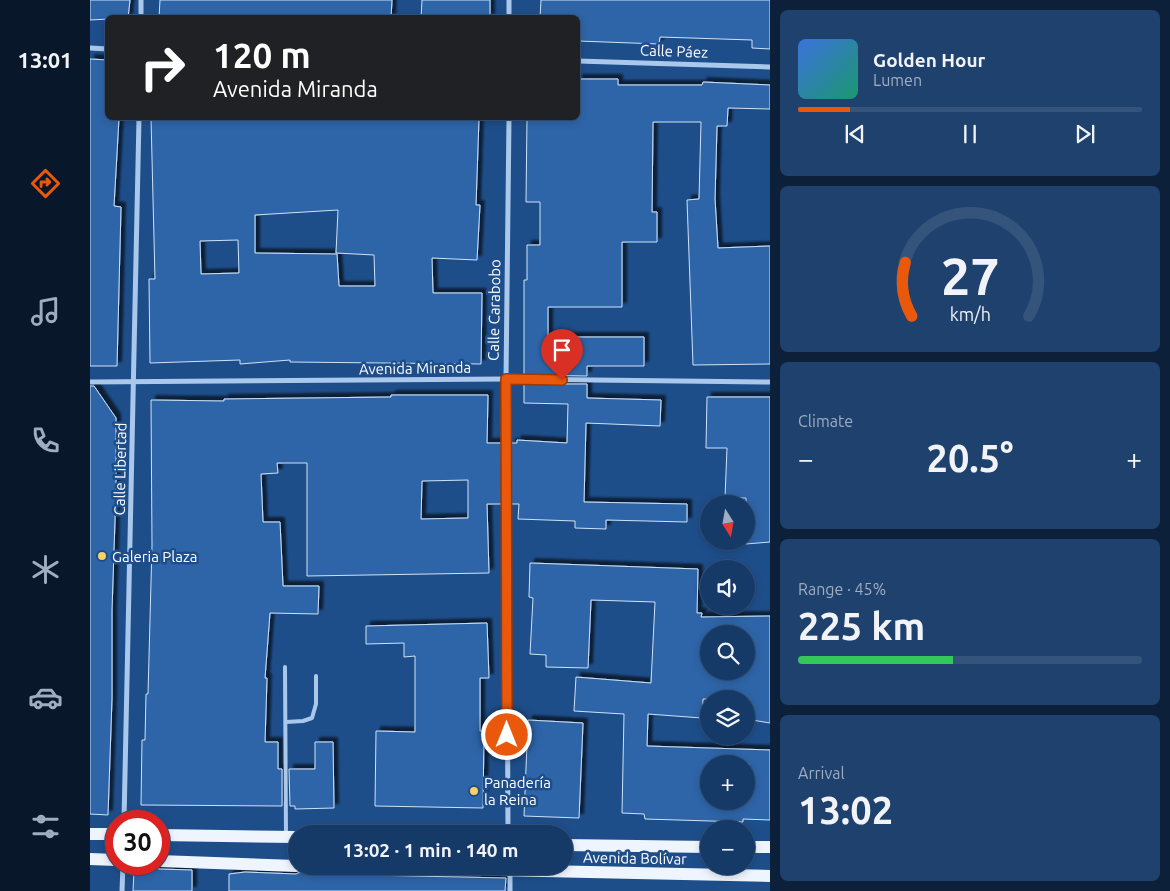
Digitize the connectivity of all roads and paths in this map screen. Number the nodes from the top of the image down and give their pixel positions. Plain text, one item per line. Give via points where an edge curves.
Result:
1 (141, 0) edge
2 (509, 0) edge
3 (141, 15) edge
4 (510, 15) edge
5 (90, 48) edge
6 (105, 49) edge
7 (580, 60) edge
8 (770, 67) edge
9 (139, 120) edge
10 (509, 120) edge
11 (506, 379) junction
12 (90, 382) edge
13 (770, 382) edge
14 (134, 383) junction
15 (285, 667) dead end
16 (316, 676) dead end
17 (286, 722) junction
18 (124, 810) edge
19 (290, 825) edge
20 (508, 825) edge
21 (90, 834) edge
22 (105, 834) edge
23 (170, 835) edge
24 (288, 837) edge
25 (573, 845) edge
26 (700, 847) edge
27 (755, 847) edge
28 (770, 847) edge
29 (90, 859) edge
30 (105, 860) edge
31 (170, 861) edge
32 (288, 866) edge
33 (573, 871) edge
34 (122, 875) edge
35 (510, 875) edge
36 (770, 876) edge
37 (122, 891) edge
38 (510, 891) edge

1 - 3 street
2 - 4 street
5 - 6 street
7 - 8 street, Calle Páez
9 - 14 street, Calle Libertad
10 - 11 street, Calle Carabobo
11 - 13 street, Avenida Miranda
11 - 14 street, Avenida Miranda
11 - 20 street, Calle Carabobo
12 - 14 street, Avenida Miranda
14 - 18 street, Calle Libertad
15 - 17 lane
16 - 17 lane via 316,704 312,718
17 - 19 lane
21 - 22 main road
23 - 24 main road
25 - 26 main road, Avenida Bolívar
27 - 28 main road
29 - 30 main road
31 - 32 main road
33 - 36 main road, Avenida Bolívar
34 - 37 street
35 - 38 street

